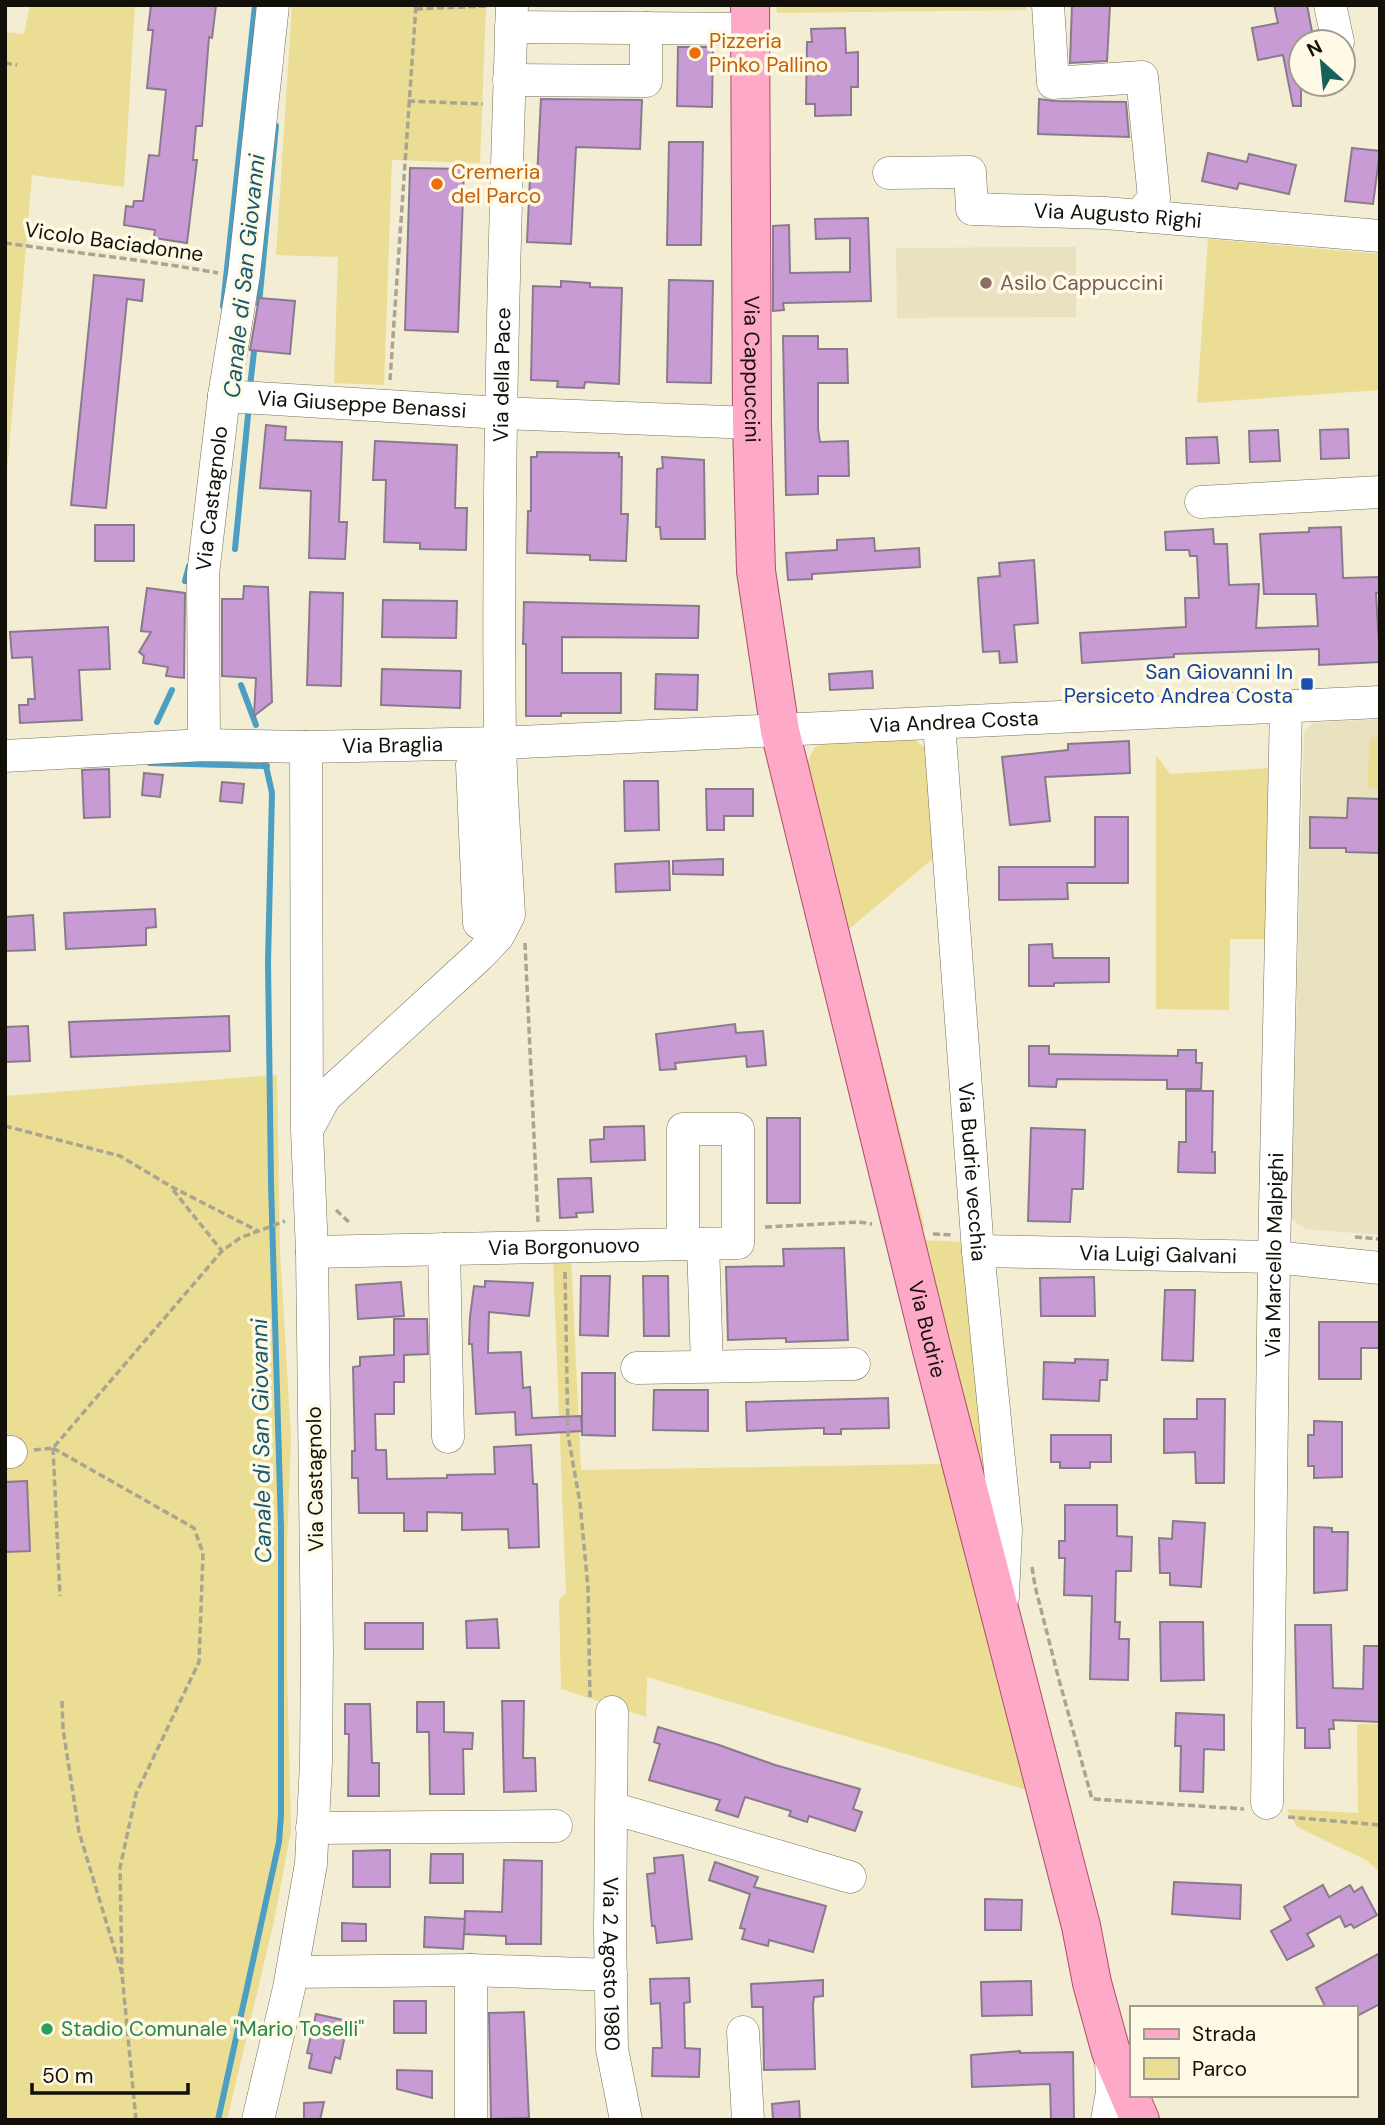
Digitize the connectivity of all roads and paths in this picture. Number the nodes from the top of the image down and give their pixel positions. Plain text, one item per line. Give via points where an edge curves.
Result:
1 (273, 5) edge
2 (1048, 5) edge
3 (1330, 5) edge
4 (416, 7) edge
5 (504, 13) edge
6 (750, 17) edge
7 (646, 28) junction
8 (1335, 28) edge
9 (5, 63) edge
10 (16, 65) dead end
11 (508, 92) junction
12 (408, 101) junction
13 (889, 173) dead end
14 (1139, 216) junction
15 (1380, 236) edge
16 (5, 243) edge
17 (218, 272) dead end
18 (241, 397) junction
19 (389, 407) junction
20 (501, 413) junction
21 (752, 423) junction
22 (1380, 492) edge
23 (1201, 502) dead end
24 (1380, 702) edge
25 (1286, 707) junction
26 (939, 723) junction
27 (780, 731) junction
28 (500, 743) junction
29 (204, 745) junction
30 (306, 747) junction
31 (5, 756) edge
32 (472, 765) dead end
33 (478, 923) dead end
34 (525, 937) dead end
35 (307, 1048) junction
36 (362, 1061) junction
37 (5, 1126) edge
38 (307, 1130) junction
39 (172, 1187) junction
40 (286, 1221) dead end
41 (539, 1228) dead end
42 (738, 1228) junction
43 (258, 1231) junction
44 (904, 1234) junction
45 (693, 1244) junction
46 (978, 1244) junction
47 (564, 1247) junction
48 (444, 1249) junction
49 (222, 1251) junction
50 (312, 1252) junction
51 (1274, 1257) junction
52 (1380, 1268) edge
53 (853, 1364) dead end
54 (707, 1366) junction
55 (637, 1368) dead end
56 (448, 1437) dead end
57 (53, 1448) junction
58 (8, 1452) edge
59 (1031, 1560) dead end
60 (60, 1596) dead end
61 (1001, 1620) junction
62 (62, 1701) dead end
63 (601, 1709) joint
64 (1268, 1803) junction
65 (612, 1808) junction
66 (1380, 1825) edge
67 (556, 1826) dead end
68 (312, 1828) junction
69 (849, 1877) dead end
70 (471, 1970) junction
71 (292, 1972) junction
72 (122, 1974) junction
73 (611, 1975) junction
74 (743, 2032) dead end
75 (1121, 2055) edge
76 (1130, 2086) edge
77 (1133, 2097) edge
78 (1145, 2097) edge
79 (1146, 2097) edge
80 (136, 2120) edge
81 (258, 2120) edge
82 (471, 2120) edge
83 (626, 2120) edge
84 (748, 2120) edge
85 (1107, 2120) edge
86 (1140, 2120) edge
87 (1146, 2120) edge
88 (1157, 2120) edge

1 - 18 street, Via Castagnolo via 244,274
2 - 14 street via 1053,83 1142,77 1154,198
3 - 8 street
4 - 5 path
4 - 12 path
5 - 7 street
5 - 11 street, Via della Pace
6 - 7 street
6 - 21 main road, Via Cappuccini
7 - 11 street via 646,80
9 - 10 path
11 - 12 path
11 - 20 street, Via della Pace
12 - 19 path
13 - 14 street, Via Augusto Righi via 970,172 972,209
14 - 15 street, Via Augusto Righi
16 - 17 path, Vicolo Baciadonne
18 - 19 street, Via Giuseppe Benassi
18 - 29 street, Via Castagnolo via 203,575
19 - 20 street, Via Giuseppe Benassi
20 - 21 street, Via Giuseppe Benassi
20 - 28 street, Via della Pace
21 - 27 main road, Via Cappuccini via 756,571
22 - 23 street
24 - 25 street, Via Andrea Costa
25 - 26 street, Via Andrea Costa
25 - 51 street, Via Marcello Malpighi
26 - 27 street, Via Andrea Costa
26 - 46 street, Via Budrie vecchia
27 - 28 street, Via Braglia
27 - 44 main road, Via Budrie
28 - 30 street, Via Braglia
28 - 36 street via 509,915 480,955
29 - 30 street, Via Braglia
29 - 31 street, Via Braglia
30 - 35 street, Via Castagnolo
32 - 33 street
34 - 41 path
35 - 36 street via 325,1072
35 - 38 street, Via Castagnolo
36 - 38 street via 325,1097
37 - 39 path via 120,1156
38 - 50 street, Via Castagnolo
39 - 43 path
39 - 49 path
40 - 43 path
42 - 44 path via 859,1222 883,1227 887,1236
42 - 45 street, Via Borgonuovo via 738,1243
42 - 45 street via 738,1129 682,1129
43 - 49 path
44 - 46 path
44 - 61 main road, Via Budrie
45 - 47 street, Via Borgonuovo
45 - 54 street
46 - 51 street, Via Luigi Galvani
46 - 61 street, Via Budrie vecchia via 1006,1529
47 - 48 street, Via Borgonuovo
47 - 63 path via 568,1435 580,1503
48 - 50 street, Via Borgonuovo
48 - 56 street
49 - 57 path
50 - 68 street, Via Castagnolo via 317,1650
51 - 52 street, Via Luigi Galvani
51 - 64 street, Via Marcello Malpighi
53 - 54 street
54 - 55 street
57 - 58 path
57 - 60 path
57 - 72 path via 194,1528 203,1553 199,1662 136,1794 120,1868
59 - 64 path via 1092,1799 1246,1809
61 - 75 main road, Via Budrie via 1081,1926
62 - 72 path via 79,1832
63 - 65 street, Via 2 Agosto 1980
64 - 66 path via 1284,1817
65 - 69 street
65 - 73 street, Via 2 Agosto 1980
67 - 68 street
68 - 71 street, Via Castagnolo via 311,1864
70 - 71 street
70 - 73 street
70 - 82 street
71 - 81 street, Via Castagnolo
72 - 80 path
73 - 83 street, Via 2 Agosto 1980 via 612,2049
74 - 84 street
75 - 76 main road, Via Budrie
75 - 85 street
77 - 86 main road, Via Budrie
78 - 87 street
79 - 88 main road

